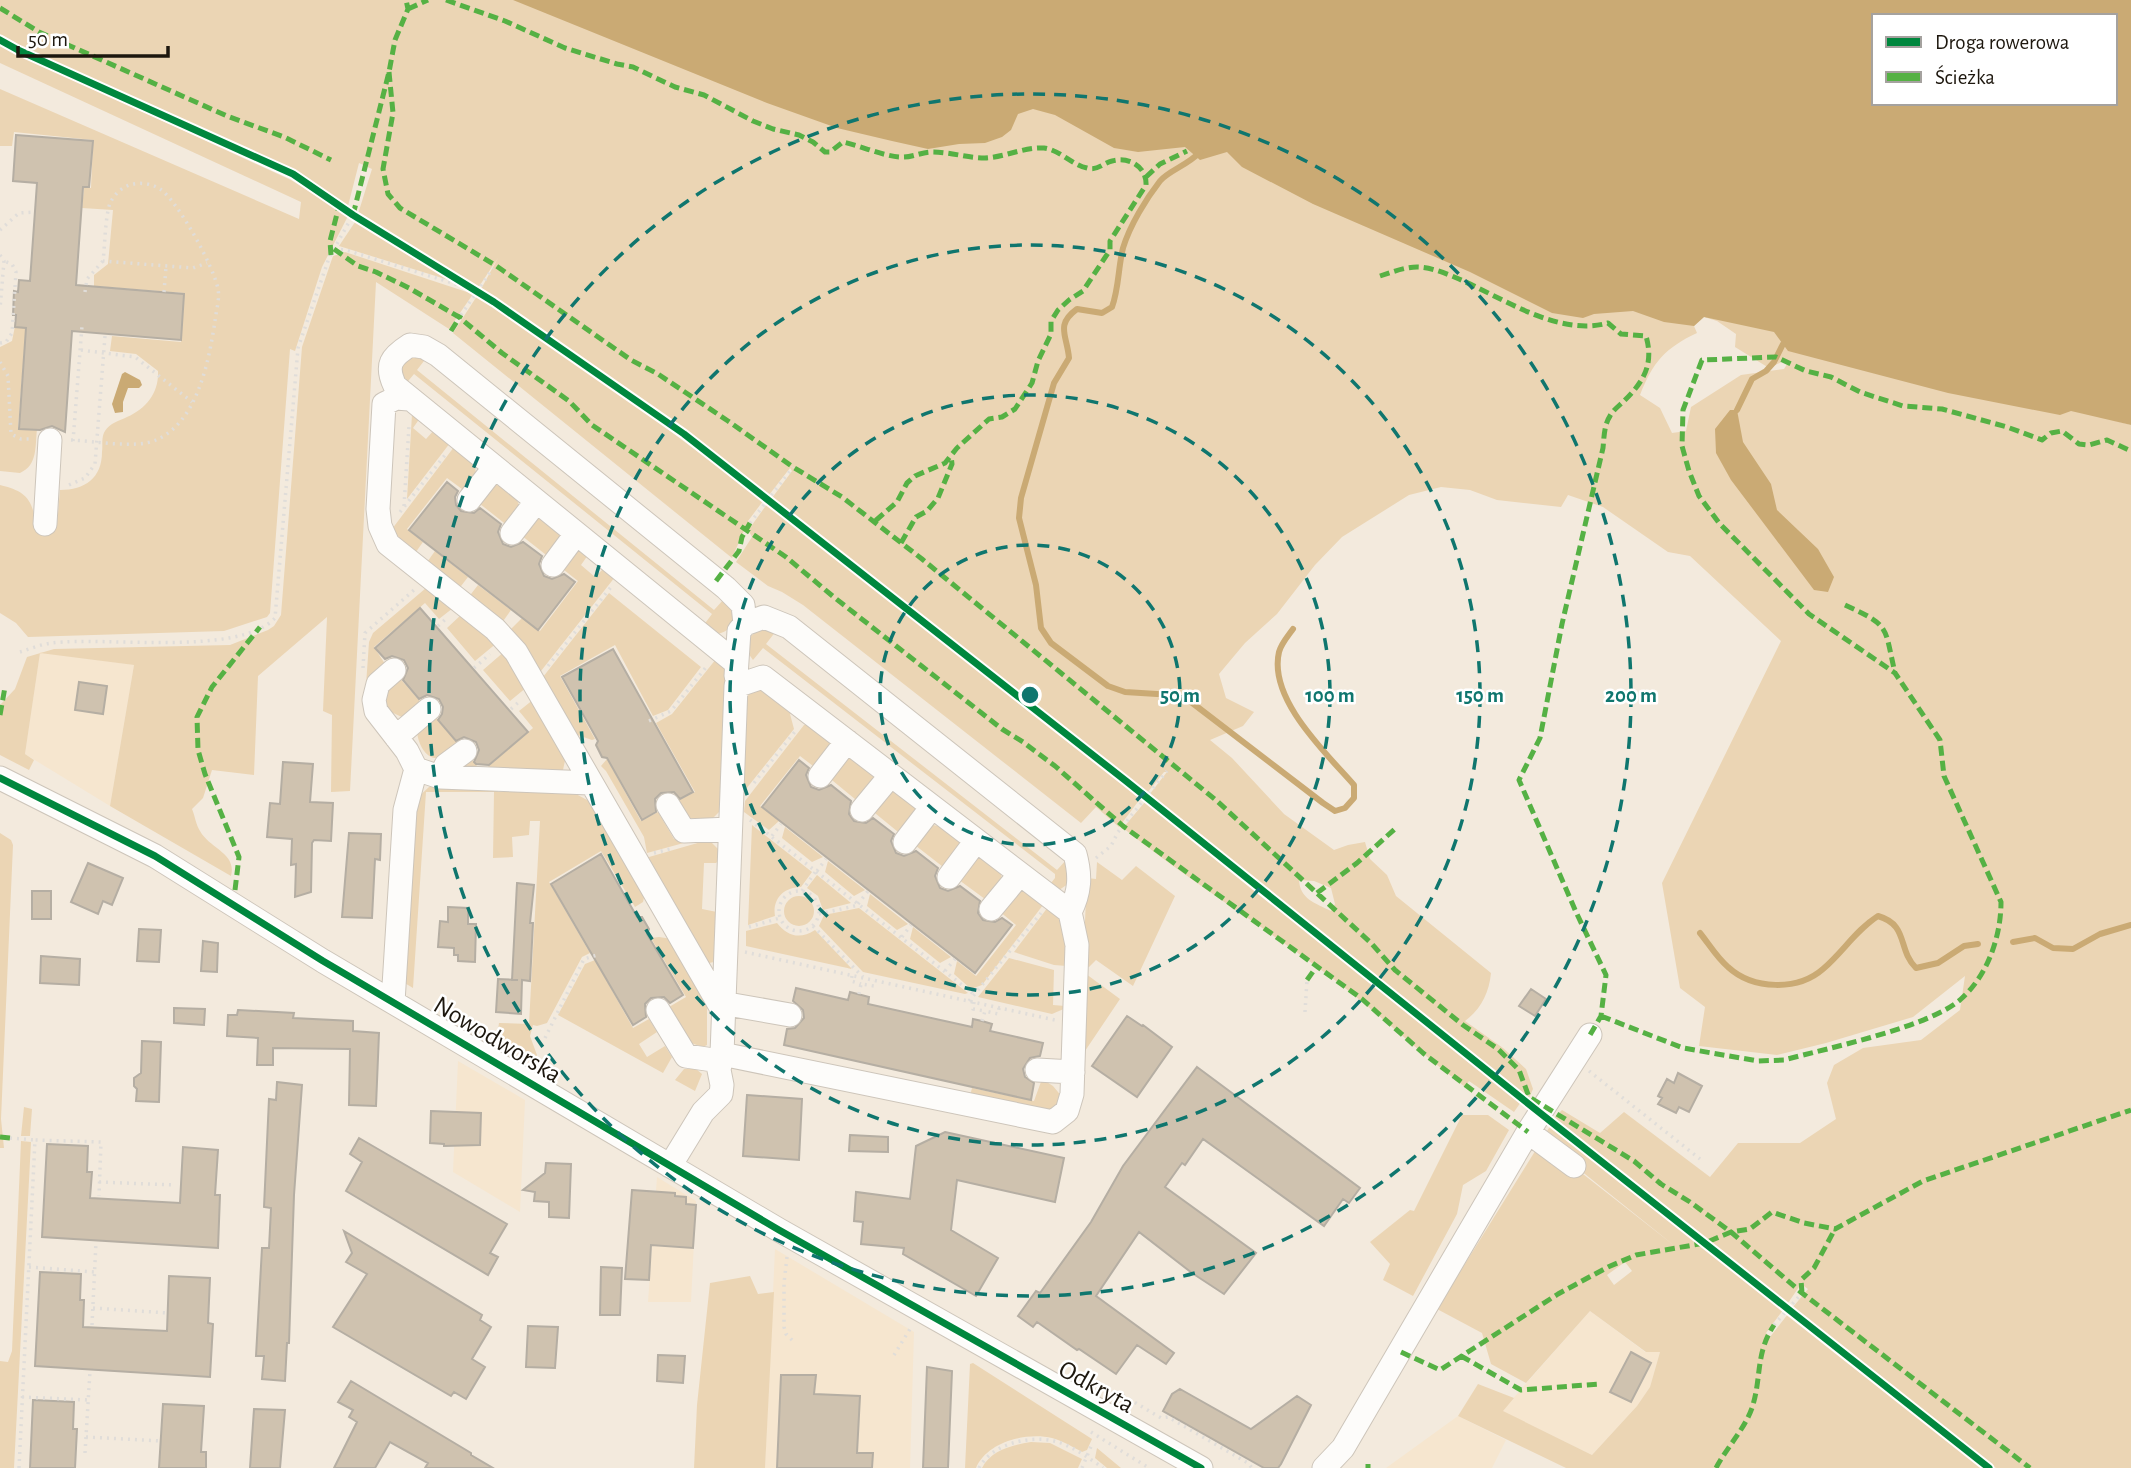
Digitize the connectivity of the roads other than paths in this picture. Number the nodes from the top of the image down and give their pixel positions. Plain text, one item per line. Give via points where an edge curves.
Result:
1 (410, 399) junction
2 (50, 440) road end
3 (494, 468) junction
4 (470, 500) dead end
5 (536, 502) junction
6 (45, 524) dead end
7 (512, 533) dead end
8 (576, 534) junction
9 (553, 565) dead end
10 (745, 624) junction
11 (731, 666) junction
12 (394, 670) dead end
13 (429, 709) dead end
14 (396, 737) junction
15 (847, 741) junction
16 (465, 751) dead end
17 (416, 769) junction
18 (891, 775) junction
19 (820, 776) dead end
20 (440, 777) junction
21 (0, 778) edge
22 (590, 783) junction
23 (668, 805) dead end
24 (933, 807) junction
25 (862, 810) dead end
26 (735, 820) junction
27 (976, 841) junction
28 (905, 842) dead end
29 (1020, 874) junction
30 (949, 877) dead end
31 (1061, 905) junction
32 (990, 909) dead end
33 (393, 1002) junction
34 (722, 1006) junction
35 (658, 1010) dead end
36 (790, 1014) dead end
37 (1590, 1035) dead end
38 (720, 1062) junction
39 (1037, 1070) dead end
40 (1073, 1072) junction
41 (1528, 1132) junction
42 (670, 1166) junction
43 (1574, 1166) dead end
44 (973, 1340) joint
45 (1200, 1468) edge
46 (1324, 1468) edge

1 - 3 street
1 - 10 street via 390,375 390,363 410,345 438,355 726,588 743,605
1 - 22 street via 396,398 384,404 378,509 388,544 495,629 516,652
2 - 6 street
3 - 4 street
3 - 5 street
5 - 7 street
5 - 8 street
8 - 9 street
8 - 11 street
10 - 11 street via 738,631
10 - 31 street via 764,617 789,627 1075,855 1080,874 1077,897
11 - 15 street via 763,677
11 - 26 street
12 - 14 street via 378,684 374,699 376,711
13 - 14 street
14 - 17 street
15 - 18 street
15 - 19 street
16 - 20 street via 446,765
17 - 20 street
17 - 33 street via 405,810
18 - 24 street
18 - 25 street
20 - 22 street
21 - 33 street, Nowodworska via 155,856
22 - 34 street
23 - 26 street via 684,831
24 - 27 street
24 - 28 street
26 - 34 street
27 - 29 street
27 - 30 street
29 - 31 street
29 - 32 street
31 - 40 street via 1077,945
33 - 42 street, Nowodworska
34 - 36 street
34 - 38 street
35 - 38 street via 686,1056
37 - 41 street
38 - 40 street via 1053,1122 1067,1111
38 - 42 street via 709,1078 703,1112
39 - 40 street
41 - 43 street
41 - 46 street via 1343,1448
42 - 44 street, Nowodworska
44 - 45 street, Odkryta

